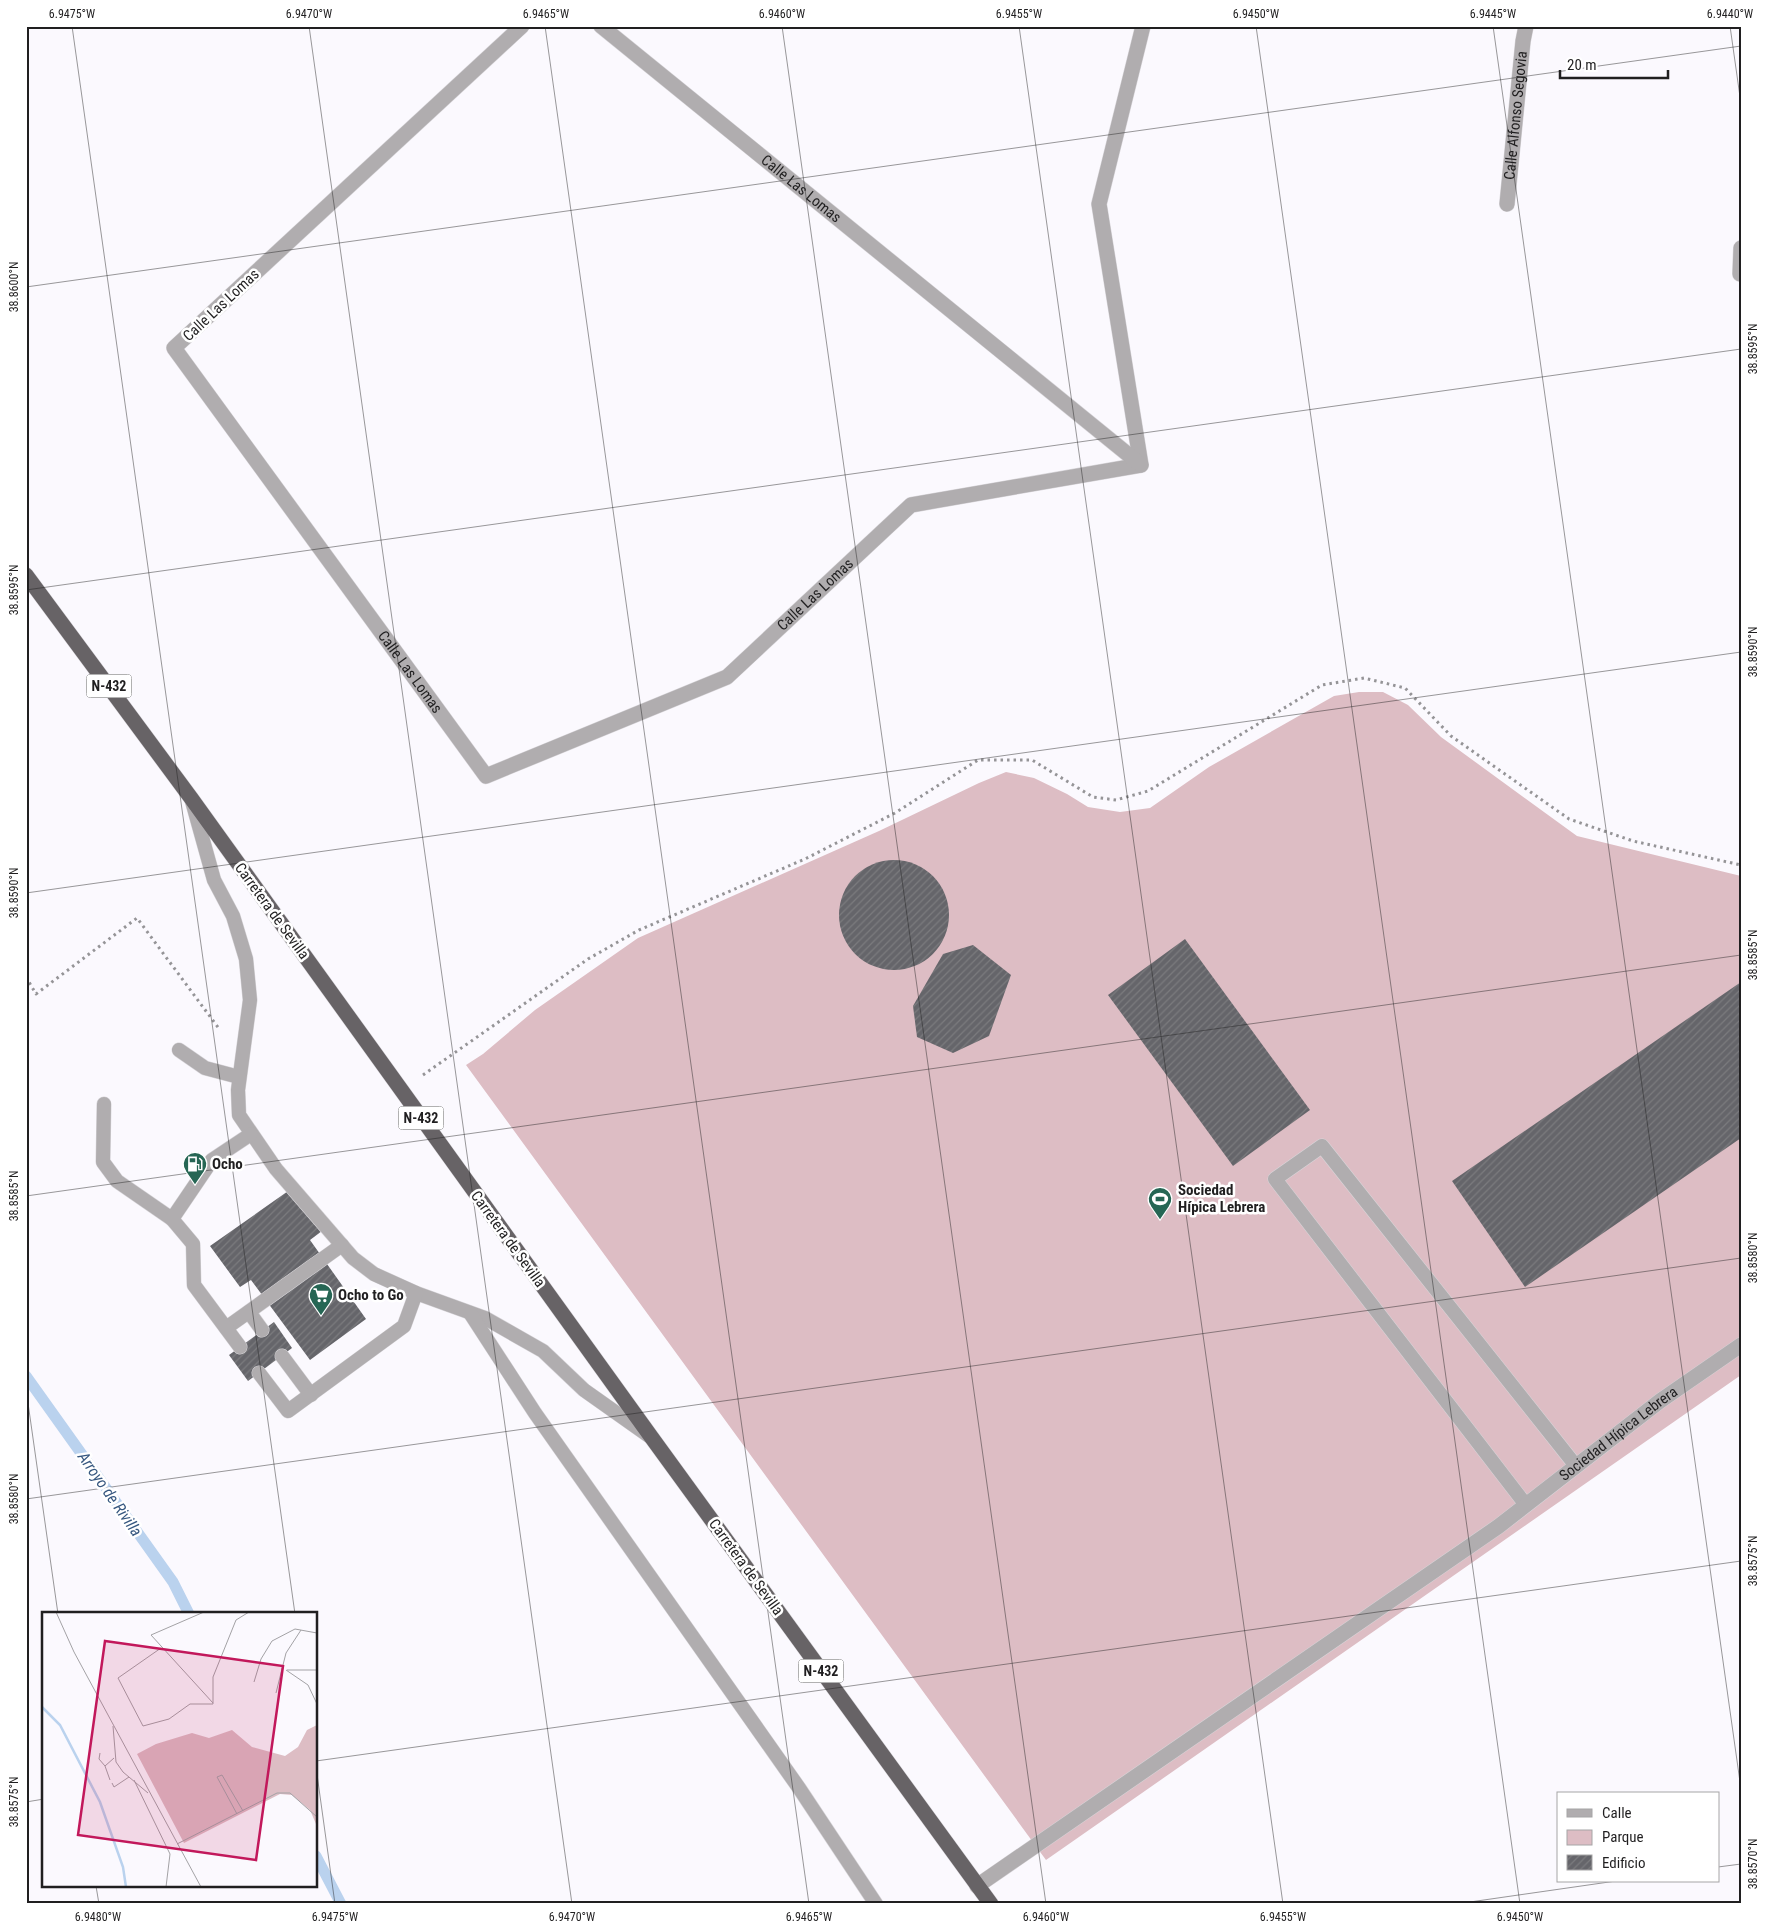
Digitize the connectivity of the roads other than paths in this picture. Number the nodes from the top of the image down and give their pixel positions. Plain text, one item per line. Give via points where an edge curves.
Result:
1 (522, 26) edge
2 (601, 26) edge
3 (1143, 26) edge
4 (1526, 26) edge
5 (1507, 204) dead end
6 (1741, 248) edge
7 (1740, 274) edge
8 (1141, 465) junction
9 (26, 574) edge
10 (191, 798) junction
11 (179, 1050) dead end
12 (239, 1077) junction
13 (104, 1104) dead end
14 (252, 1134) junction
15 (172, 1219) junction
16 (342, 1245) junction
17 (416, 1293) junction
18 (248, 1312) junction
19 (470, 1313) junction
20 (226, 1328) junction
21 (262, 1330) dead end
22 (1741, 1345) edge
23 (240, 1347) dead end
24 (282, 1356) dead end
25 (259, 1373) dead end
26 (311, 1394) junction
27 (652, 1438) junction
28 (1576, 1466) junction
29 (1526, 1505) junction
30 (977, 1886) junction
31 (876, 1904) edge
32 (991, 1904) edge

1 - 8 street, Calle Las Lomas via 174,348 486,776 727,677 911,505
2 - 8 street, Calle Las Lomas
3 - 8 street via 1099,204
4 - 5 street, Calle Alfonso Segovia
6 - 7 street
9 - 10 highway, Carretera de Sevilla / N-432
10 - 12 lane via 214,880 233,916 246,959 250,1000
10 - 27 highway, Carretera de Sevilla / N-432
11 - 12 lane via 205,1068
12 - 14 lane via 239,1115
13 - 15 lane via 103,1162 117,1181
14 - 15 lane via 212,1160
14 - 16 lane via 276,1169
15 - 20 lane via 192,1244 194,1285
16 - 17 lane via 374,1274
16 - 18 lane
17 - 19 lane
17 - 26 lane via 404,1326
18 - 20 lane
18 - 21 lane
19 - 27 lane via 544,1351 584,1390
19 - 31 lane via 535,1413 799,1788
20 - 23 lane
22 - 28 street, Sociedad Hípica Lebrera via 1660,1401
24 - 26 lane
25 - 26 lane via 288,1411
27 - 30 highway, Carretera de Sevilla / N-432
28 - 29 street, Sociedad Hípica Lebrera
28 - 29 lane via 1322,1146 1275,1179
29 - 30 street, Sociedad Hípica Lebrera
30 - 32 highway, Carretera de Sevilla / N-432

